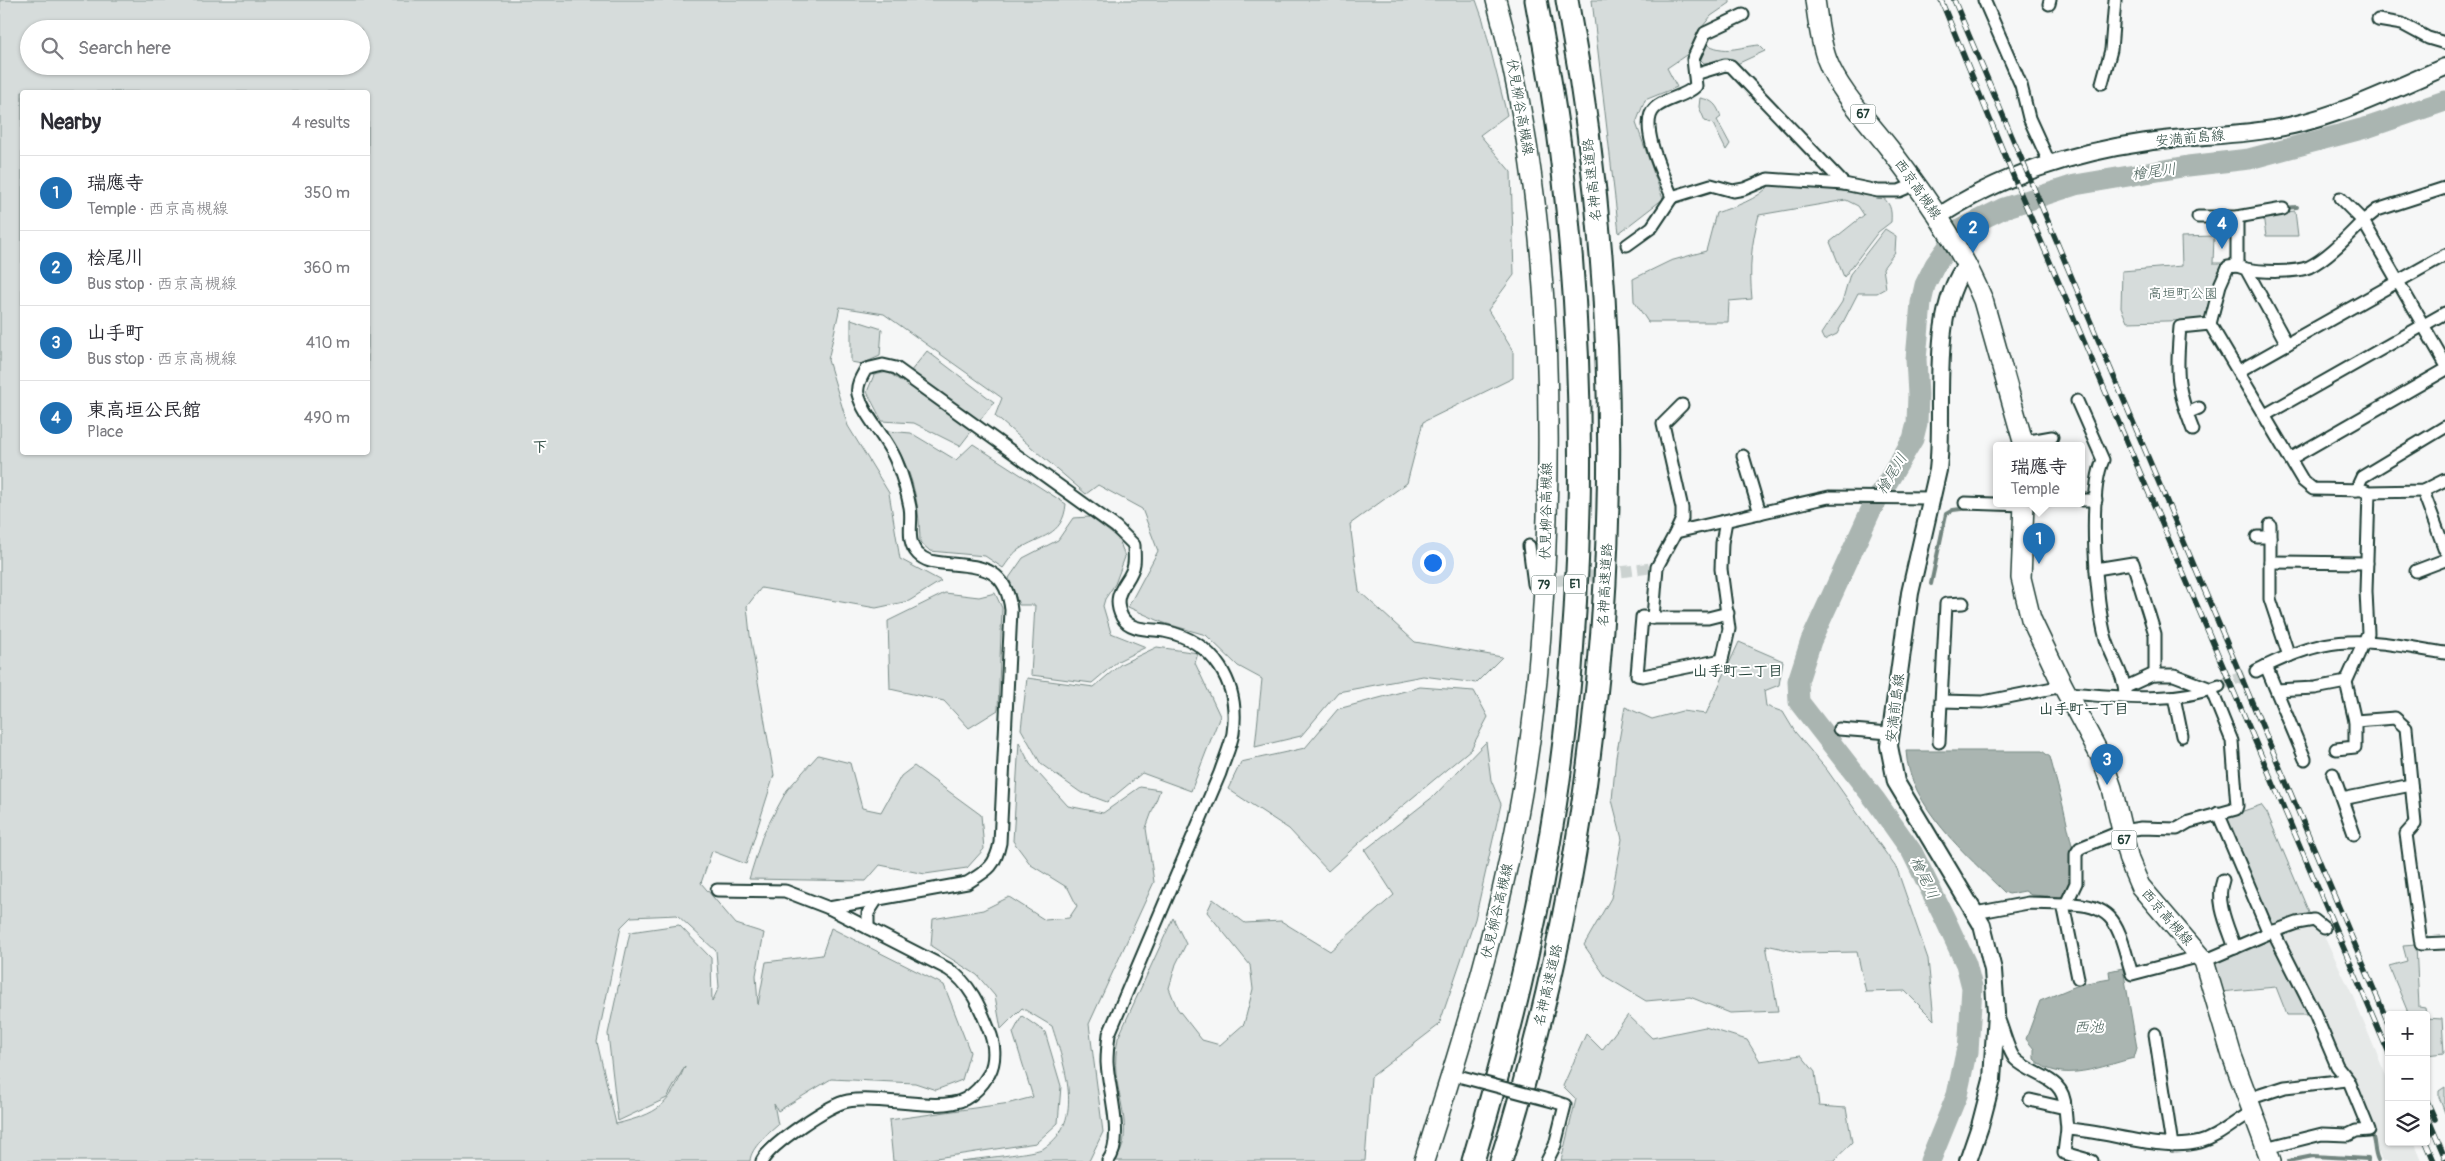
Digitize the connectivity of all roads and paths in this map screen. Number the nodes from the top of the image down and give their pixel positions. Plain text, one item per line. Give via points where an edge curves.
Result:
1 (1496, 0) edge
2 (1535, 0) edge
3 (1566, 0) edge
4 (1815, 0) edge
5 (1984, 0) edge
6 (2115, 0) edge
7 (1743, 15) dead end
8 (2378, 20) dead end
9 (2445, 43) edge
10 (2445, 67) edge
11 (1695, 74) junction
12 (2102, 83) dead end
13 (2050, 164) junction
14 (1844, 184) junction
15 (1916, 184) junction
16 (2445, 188) edge
17 (1672, 197) junction
18 (2340, 198) dead end
19 (2283, 208) dead end
20 (2198, 217) dead end
21 (2236, 217) junction
22 (1940, 220) junction
23 (2363, 221) junction
24 (1626, 245) dead end
25 (2445, 255) edge
26 (1964, 259) junction
27 (2242, 268) junction
28 (2399, 282) junction
29 (2445, 313) edge
30 (2210, 324) junction
31 (2422, 326) junction
32 (2287, 344) junction
33 (2177, 355) junction
34 (2189, 356) dead end
35 (2445, 363) edge
36 (2445, 370) edge
37 (2239, 371) junction
38 (2078, 401) dead end
39 (1682, 405) dead end
40 (2199, 408) dead end
41 (2187, 413) junction
42 (2265, 415) junction
43 (2445, 427) edge
44 (2193, 430) dead end
45 (2052, 437) dead end
46 (2023, 442) edge
47 (2028, 442) edge
48 (1743, 456) dead end
49 (2290, 459) junction
50 (2445, 480) edge
51 (2356, 490) junction
52 (2423, 491) junction
53 (2369, 492) junction
54 (1931, 498) junction
55 (2085, 500) edge
56 (2096, 500) junction
57 (1964, 503) dead end
58 (1993, 503) edge
59 (2024, 507) edge
60 (1760, 513) junction
61 (1726, 521) junction
62 (2270, 525) dead end
63 (1676, 532) junction
64 (2257, 537) dead end
65 (2270, 537) junction
66 (1529, 546) dead end
67 (2445, 550) edge
68 (1607, 560) junction
69 (2445, 560) edge
70 (2270, 562) junction
71 (2367, 563) junction
72 (2096, 569) junction
73 (2416, 570) dead end
74 (1534, 584) dead end
75 (1963, 603) dead end
76 (1728, 613) junction
77 (1653, 618) junction
78 (2362, 642) junction
79 (2445, 653) edge
80 (2289, 656) junction
81 (2155, 675) junction
82 (2346, 682) junction
83 (2215, 687) junction
84 (2065, 690) junction
85 (2277, 690) junction
86 (2126, 691) junction
87 (2174, 697) junction
88 (1941, 701) junction
89 (2355, 721) junction
90 (1839, 729) dead end
91 (1890, 733) junction
92 (2182, 736) dead end
93 (1939, 742) dead end
94 (2336, 749) dead end
95 (2305, 759) dead end
96 (2333, 774) dead end
97 (2411, 785) junction
98 (2342, 799) junction
99 (2218, 814) junction
100 (2122, 832) junction
101 (2354, 834) dead end
102 (2223, 880) dead end
103 (717, 890) dead end
104 (877, 900) junction
105 (2064, 904) junction
106 (829, 908) junction
107 (1975, 913) junction
108 (868, 928) junction
109 (2324, 928) dead end
110 (2271, 932) junction
111 (2445, 944) edge
112 (2235, 948) junction
113 (2074, 954) junction
114 (2062, 957) dead end
115 (2203, 958) junction
116 (2078, 978) dead end
117 (1996, 1013) junction
118 (2155, 1034) dead end
119 (1457, 1076) junction
120 (2347, 1080) junction
121 (2030, 1100) dead end
122 (2251, 1105) junction
123 (2065, 1108) junction
124 (2068, 1129) junction
125 (2172, 1145) junction
126 (2269, 1154) edge
127 (762, 1161) edge
128 (1108, 1161) edge
129 (1424, 1161) edge
130 (1474, 1161) edge
131 (1501, 1161) edge
132 (1511, 1161) edge
133 (1547, 1161) edge
134 (1968, 1161) edge
135 (2092, 1161) edge

1 - 119 main road, 伏見柳谷高槻線 / 79 via 1524,124 1534,196 1545,340 1546,544 1536,687 1516,827
2 - 130 highway, 名神高速道路 / E1 via 1562,161 1572,266 1578,373 1579,485 1574,615 1566,723 1549,840 1525,970
3 - 68 highway, 名神高速道路 / E1 via 1584,110 1602,283 1608,456
4 - 15 main road, 西京高槻線 / 67 via 1823,46 1836,78
5 - 13 street via 2021,85 2029,118
6 - 12 street via 2111,50
7 - 11 street via 1705,33 1693,59
8 - 9 street via 2402,24
10 - 13 main road, 安満前島線 via 2322,118 2294,125 2237,135 2146,142
11 - 14 street via 1731,66
11 - 17 street via 1694,89 1653,109 1649,120 1656,158
13 - 22 main road, 安満前島線 via 1953,207
14 - 15 street via 1867,190 1899,191
14 - 17 street via 1768,179 1744,189 1733,191 1711,185
15 - 22 main road, 西京高槻線 / 67
16 - 23 street via 2377,210
17 - 24 street via 1652,227
18 - 23 street
19 - 21 street
20 - 21 street
21 - 27 street
22 - 26 main road, 西京高槻線 / 67
23 - 27 street via 2340,244 2309,267 2292,270
23 - 28 street
25 - 28 street
26 - 46 main road, 西京高槻線 / 67 via 1983,300
26 - 54 main road, 安満前島線 via 1952,287 1943,338 1941,449
27 - 30 street via 2228,267
27 - 32 street
28 - 31 street
28 - 32 street
29 - 31 street
30 - 33 street via 2180,327
30 - 37 street
31 - 35 street
31 - 42 street
32 - 37 street
33 - 34 street
33 - 41 street via 2177,381
36 - 49 street
37 - 42 street
38 - 56 street via 2103,460 2097,478
39 - 63 street via 1663,424 1682,508 1682,519
40 - 41 street
41 - 44 street
42 - 49 street
43 - 51 street via 2362,477
45 - 47 street
48 - 60 street
49 - 51 street via 2310,488
50 - 52 street
51 - 53 street
52 - 53 street
52 - 67 street
53 - 71 street
54 - 60 street via 1829,497
54 - 91 main road, 安満前島線 via 1910,593
55 - 56 street
56 - 72 street
57 - 58 street
59 - 84 main road, 西京高槻線 / 67 via 2021,578 2032,619
60 - 61 street
61 - 63 street
61 - 76 street via 1721,569
62 - 65 street
63 - 77 street via 1657,567
64 - 65 street
65 - 70 street
66 - 74 street
68 - 131 highway, 名神高速道路 / E1 via 1590,746 1560,934 1538,1033
68 - 132 highway via 1609,646 1600,746 1586,845 1570,934
69 - 73 street
70 - 71 street
70 - 80 street via 2270,599
71 - 78 street via 2368,633
72 - 81 street via 2133,563 2154,634
72 - 86 street via 2101,621
75 - 88 street via 1946,604
76 - 77 street via 1708,618
76 - 77 street via 1722,660 1637,675 1642,617
78 - 79 street via 2384,642
78 - 80 street via 2330,644
78 - 82 street
80 - 85 street via 2261,668
81 - 83 street via 2174,675
81 - 86 street
82 - 85 street
82 - 89 street
83 - 87 street
83 - 99 street via 2232,740 2238,795 2236,809
84 - 86 street
84 - 88 street via 1983,702
84 - 100 main road, 西京高槻線 / 67 via 2102,759
85 - 95 street
86 - 87 street
87 - 92 street
88 - 93 street
89 - 94 street via 2355,747
89 - 97 street via 2395,718 2406,728
90 - 91 street
91 - 107 main road, 安満前島線 via 1890,757 1896,782
96 - 98 street
97 - 98 street
97 - 111 street via 2415,824 2406,834 2422,944
98 - 101 street
99 - 100 street via 2177,829 2140,828
99 - 110 street
100 - 105 street via 2077,850 2076,883
100 - 115 main road, 西京高槻線 / 67 via 2140,886
102 - 112 street via 2220,892 2222,908
103 - 106 street via 785,891
104 - 106 street
104 - 108 street via 868,913
104 - 128 street via 967,883 984,873 996,860 1000,843 1012,610 1009,592 991,571 927,561 911,543 911,509 903,479 895,457 858,393 859,381 866,369 883,365 896,368 1116,526 1134,545 1134,566 1123,583 1117,603 1123,619 1138,628 1164,631 1193,640 1216,659 1229,681 1234,709 1233,734 1220,773 1109,1034 1107,1062 1115,1128 1113,1154
105 - 107 street via 2028,903
105 - 113 street
105 - 115 street via 2096,908 2113,919 2132,974
106 - 108 street
107 - 117 main road, 安満前島線 via 1990,954
108 - 127 street via 948,969 972,992 990,1032 994,1056 991,1070 981,1087 965,1099 947,1104 864,1099 846,1101 784,1138
109 - 110 street via 2314,920
110 - 112 street
110 - 120 street via 2314,1012 2337,1066
112 - 115 street
113 - 114 street
113 - 116 street
115 - 122 main road, 西京高槻線 / 67 via 2232,1056
117 - 123 street via 2014,1058 2057,1084 2064,1095
117 - 134 main road, 安満前島線 via 1992,1080
118 - 125 street via 2162,1059
119 - 129 main road, 伏見柳谷高槻線 / 79
119 - 133 street, bridge via 1564,1105 1555,1145
120 - 122 street via 2284,1087
120 - 126 street via 2369,1130 2322,1134
121 - 123 street
122 - 125 street via 2213,1137
122 - 126 main road, 西京高槻線 / 67
123 - 124 street
124 - 125 street
124 - 135 street via 2064,1153

